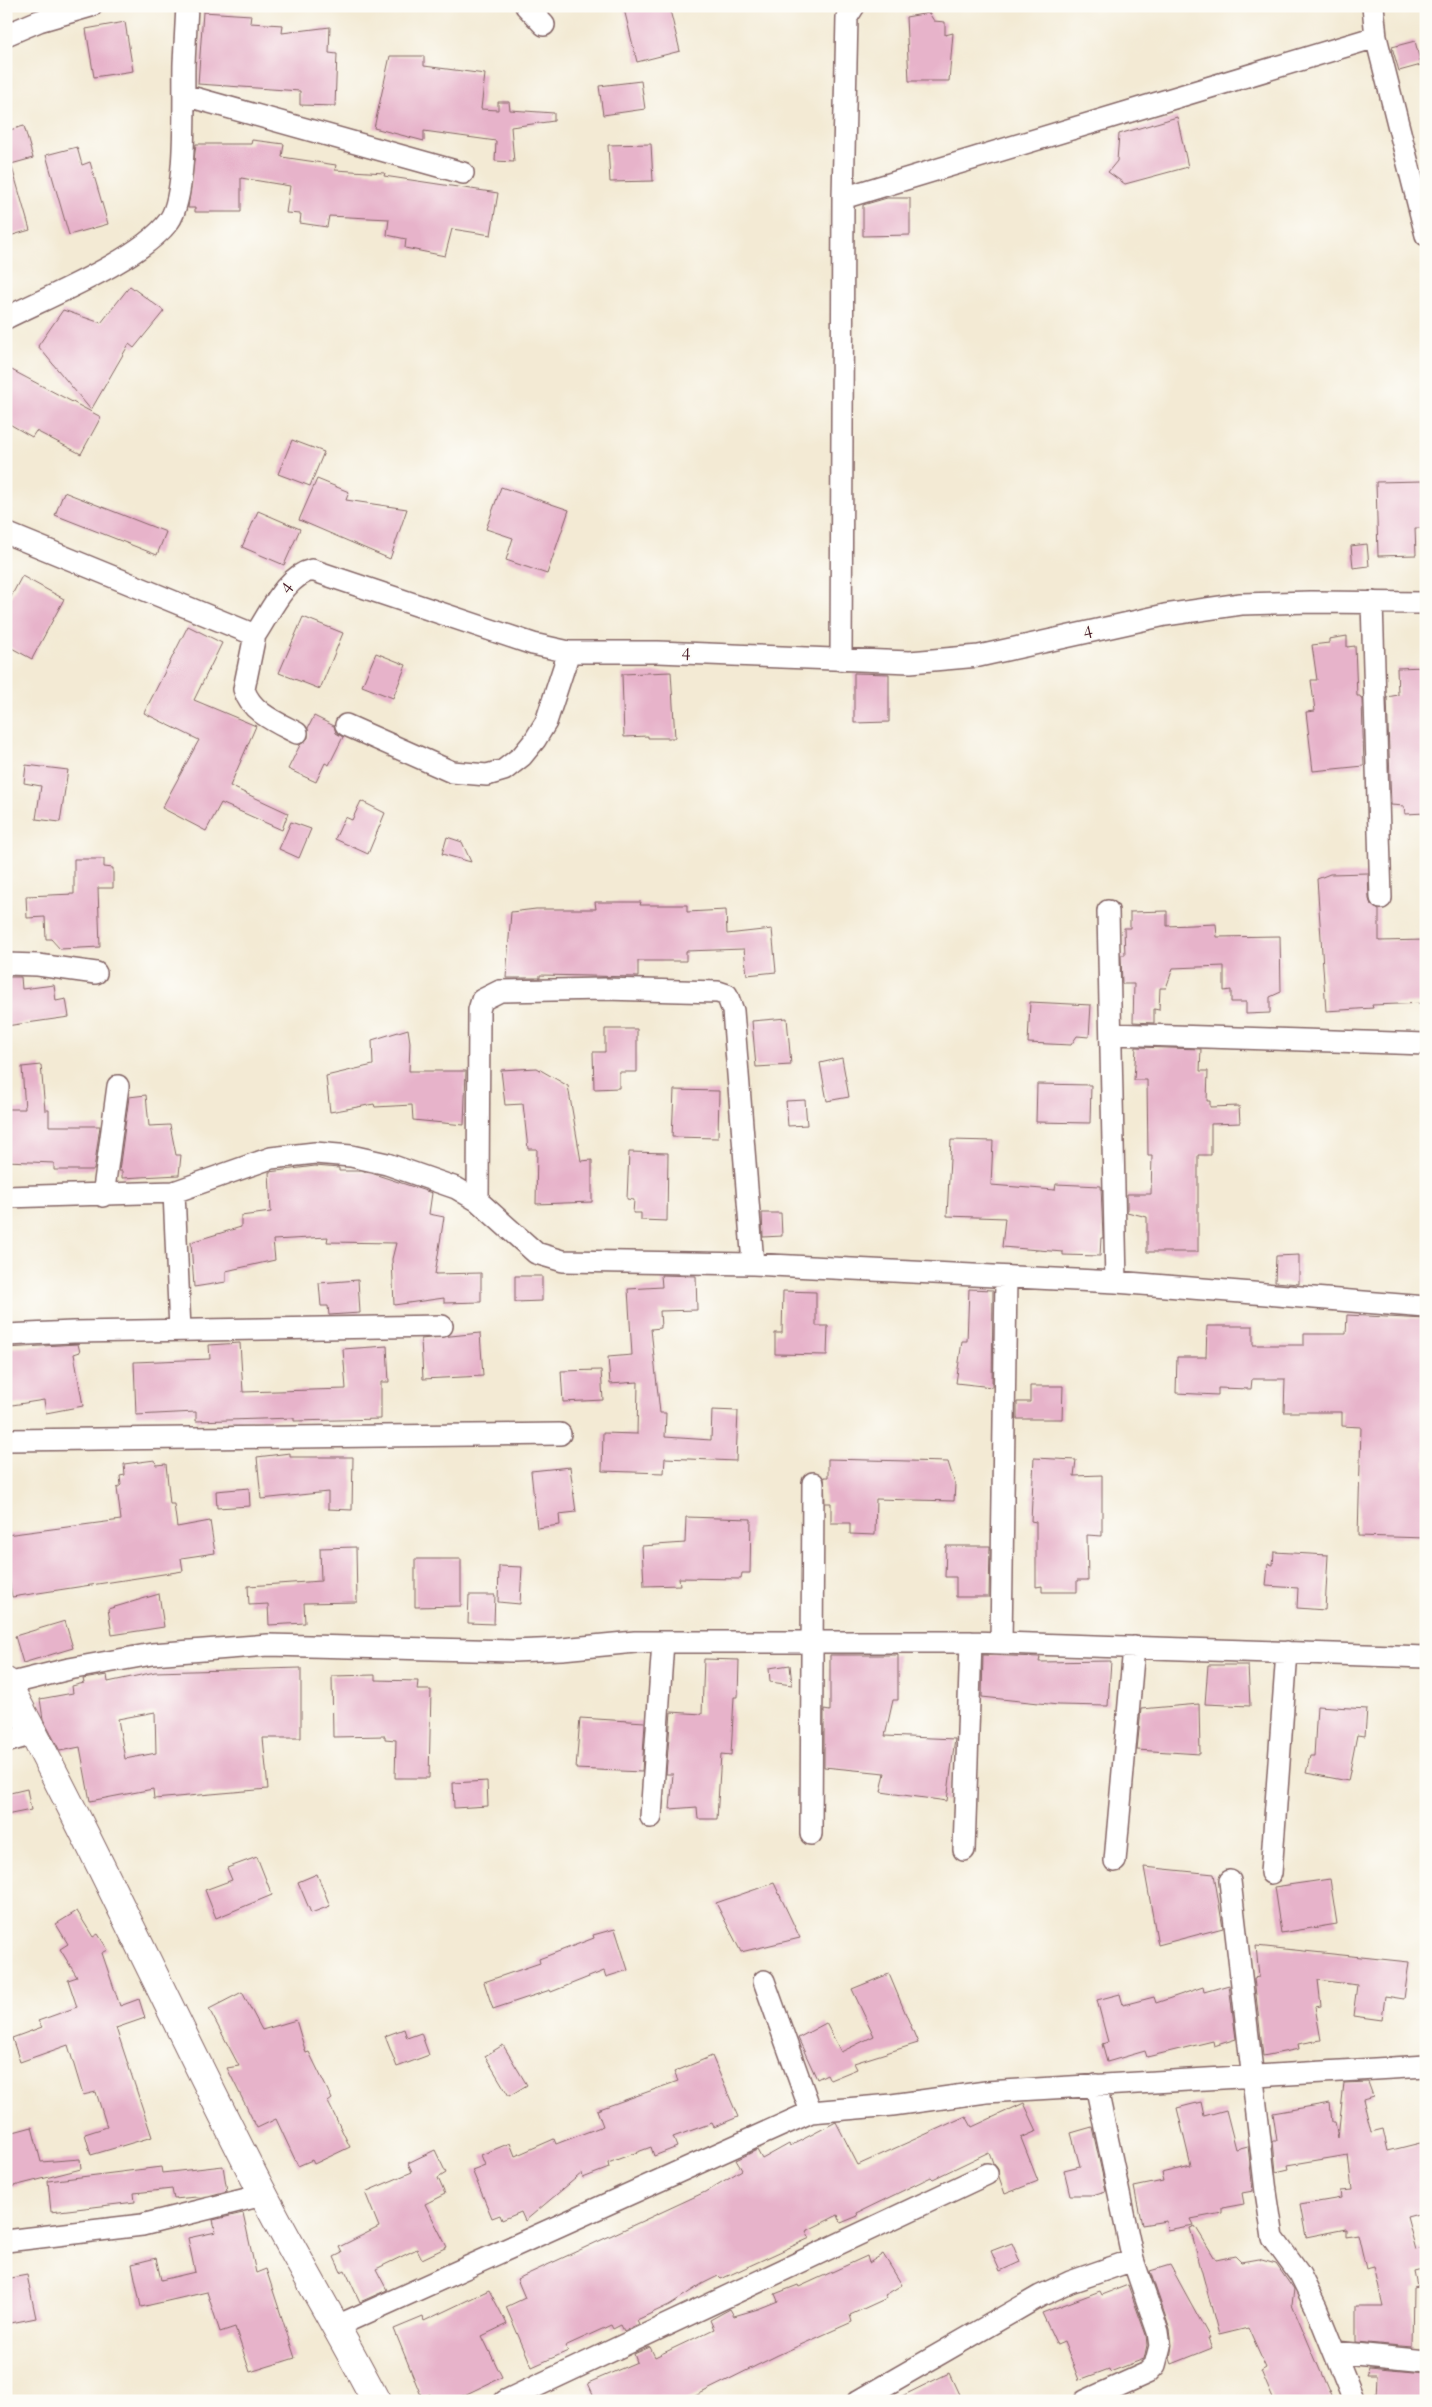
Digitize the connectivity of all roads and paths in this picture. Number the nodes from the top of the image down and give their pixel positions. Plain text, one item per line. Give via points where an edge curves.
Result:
1 (91, 6) edge
2 (187, 6) edge
3 (526, 6) edge
4 (854, 6) edge
5 (1373, 6) edge
6 (544, 25) dead end
7 (6, 34) edge
8 (1376, 37) junction
9 (184, 95) junction
10 (463, 173) dead end
11 (843, 198) junction
12 (1426, 235) edge
13 (6, 318) edge
14 (6, 533) edge
15 (1372, 602) junction
16 (1426, 603) edge
17 (255, 635) junction
18 (569, 652) junction
19 (841, 660) junction
20 (346, 725) dead end
21 (297, 733) dead end
22 (1381, 898) dead end
23 (1108, 911) dead end
24 (6, 964) edge
25 (96, 973) dead end
26 (1111, 1034) junction
27 (1426, 1044) edge
28 (118, 1086) dead end
29 (174, 1192) junction
30 (103, 1196) junction
31 (6, 1197) edge
32 (478, 1200) junction
33 (753, 1264) junction
34 (1006, 1277) junction
35 (1116, 1282) junction
36 (1426, 1307) edge
37 (442, 1326) dead end
38 (180, 1330) junction
39 (6, 1335) edge
40 (560, 1434) dead end
41 (6, 1440) edge
42 (813, 1483) dead end
43 (663, 1642) junction
44 (971, 1642) junction
45 (812, 1643) junction
46 (1001, 1643) junction
47 (1134, 1647) junction
48 (1286, 1652) junction
49 (1426, 1657) edge
50 (7, 1683) edge
51 (33, 1734) junction
52 (6, 1742) edge
53 (650, 1817) dead end
54 (811, 1834) dead end
55 (964, 1850) dead end
56 (1115, 1861) dead end
57 (1271, 1873) dead end
58 (1230, 1881) dead end
59 (764, 1981) dead end
60 (1426, 2066) edge
61 (1253, 2075) junction
62 (1096, 2086) junction
63 (811, 2112) junction
64 (987, 2174) dead end
65 (264, 2196) junction
66 (6, 2241) edge
67 (1133, 2260) junction
68 (338, 2326) junction
69 (1335, 2352) junction
70 (1426, 2361) edge
71 (376, 2401) edge
72 (504, 2401) edge
73 (858, 2401) edge
74 (1085, 2401) edge
75 (1354, 2401) edge

1 - 7 street
2 - 9 street
3 - 6 street
4 - 11 street via 847,17
5 - 8 street
8 - 11 street
8 - 12 street
9 - 10 street
9 - 13 street via 177,204 170,220 133,252
11 - 19 street
14 - 17 street
15 - 16 street, 4
15 - 19 street, 4 via 1241,604 1165,615 979,656 910,662
15 - 22 street
17 - 18 street, 4 via 291,581 312,570 533,644
17 - 21 street via 244,689 246,696 266,717
18 - 19 street, 4 via 658,652
18 - 20 street via 546,722 526,751 504,770 488,774 452,772
23 - 26 street
24 - 25 street
26 - 27 street
26 - 35 street
28 - 30 street
29 - 30 street
29 - 32 street via 271,1158 315,1152 387,1164 456,1188
29 - 38 street
30 - 31 street
32 - 33 street via 536,1253 547,1258 563,1261
32 - 33 street via 479,1010 482,1000 500,991 718,992 727,995 733,1011
33 - 34 street
34 - 35 street
34 - 46 street
35 - 36 street
37 - 38 street
38 - 39 street
40 - 41 street
42 - 45 street
43 - 45 street
43 - 50 street via 513,1651 268,1645 152,1654 69,1668
43 - 53 street
44 - 45 street
44 - 46 street
44 - 55 street
45 - 54 street
46 - 47 street
47 - 48 street
47 - 56 street
48 - 49 street
48 - 57 street
50 - 51 main road
51 - 52 street
51 - 65 main road
58 - 61 street
59 - 63 street
60 - 61 street
61 - 62 street
61 - 69 street via 1273,2238 1300,2275
62 - 63 street via 986,2092 892,2106
62 - 67 street
63 - 68 street
64 - 72 street
65 - 66 street via 142,2225
65 - 68 main road
67 - 73 street via 1040,2296
67 - 74 street via 1158,2332 1160,2356 1148,2373
68 - 71 main road
69 - 70 street
69 - 75 street

